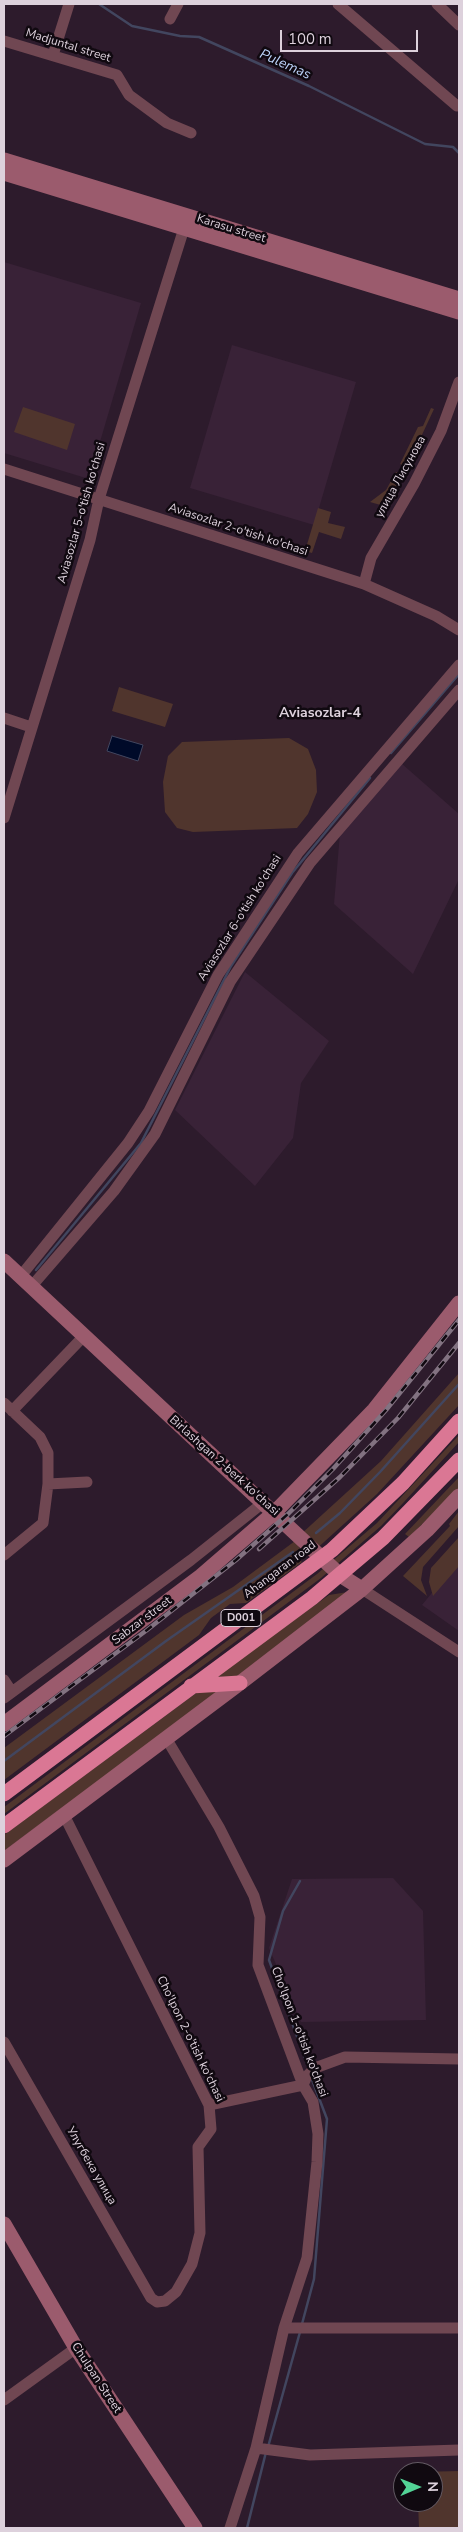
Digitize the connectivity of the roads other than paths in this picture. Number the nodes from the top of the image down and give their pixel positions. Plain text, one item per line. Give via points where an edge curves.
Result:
1 (69, 4) edge
2 (178, 4) edge
3 (338, 4) edge
4 (437, 4) edge
5 (170, 19) dead end
6 (459, 25) edge
7 (4, 41) edge
8 (53, 55) junction
9 (457, 106) dead end
10 (191, 133) dead end
11 (4, 160) edge
12 (4, 173) edge
13 (186, 222) junction
14 (459, 299) edge
15 (459, 312) edge
16 (459, 382) edge
17 (4, 469) edge
18 (99, 499) junction
19 (364, 584) junction
20 (459, 630) edge
21 (459, 665) edge
22 (459, 690) edge
23 (436, 702) junction
24 (4, 718) edge
25 (31, 727) junction
26 (4, 818) edge
27 (288, 880) junction
28 (136, 1148) junction
29 (4, 1261) edge
30 (26, 1282) junction
31 (459, 1303) edge
32 (83, 1337) junction
33 (8, 1407) edge
34 (459, 1421) edge
35 (459, 1460) edge
36 (87, 1482) dead end
37 (48, 1484) junction
38 (459, 1496) edge
39 (270, 1507) junction
40 (4, 1555) edge
41 (322, 1558) junction
42 (340, 1575) junction
43 (362, 1589) junction
44 (137, 1600) junction
45 (149, 1616) junction
46 (459, 1652) edge
47 (4, 1680) edge
48 (240, 1683) junction
49 (191, 1686) junction
50 (8, 1695) edge
51 (4, 1724) edge
52 (166, 1738) junction
53 (4, 1794) edge
54 (64, 1815) junction
55 (4, 1826) edge
56 (4, 1860) edge
57 (4, 2042) edge
58 (459, 2059) edge
59 (309, 2076) junction
60 (209, 2106) junction
61 (4, 2224) edge
62 (157, 2302) joint
63 (459, 2328) edge
64 (288, 2329) junction
65 (76, 2348) junction
66 (4, 2400) edge
67 (264, 2450) junction
68 (459, 2450) edge
69 (195, 2528) edge
70 (230, 2528) edge

1 - 8 street
2 - 5 street
3 - 9 street
4 - 6 street
7 - 8 street, Madjuntal street
8 - 10 street, Madjuntal street via 117,75 129,95 167,123
11 - 13 main road, Karasu street
12 - 13 main road, Karasu street
13 - 14 main road, Karasu street
13 - 15 main road, Karasu street
13 - 18 street, Aviasozlar 5-o'tish ko'chasi
16 - 19 street, улица Лисунова via 434,445 371,558
17 - 18 street, Aviasozlar 2-o'tish ko'chasi
18 - 19 street, Aviasozlar 2-o'tish ko'chasi
18 - 25 street, Aviasozlar 5-o'tish ko'chasi via 90,540
19 - 20 street, Aviasozlar 2-o'tish ko'chasi via 436,616
21 - 23 street, Aviasozlar 6-o'tish ko'chasi
22 - 23 street, Aviasozlar 6-o'tish ko'chasi
23 - 27 street, Aviasozlar 6-o'tish ko'chasi via 324,844
23 - 27 street, Aviasozlar 6-o'tish ko'chasi via 314,832
24 - 25 street
25 - 26 street, Aviasozlar 5-o'tish ko'chasi
27 - 28 street, Aviasozlar 6-o'tish ko'chasi via 230,982 166,1114
27 - 28 street, Aviasozlar 6-o'tish ko'chasi via 218,975 149,1111
28 - 30 street, Aviasozlar 6-o'tish ko'chasi
28 - 30 street, Aviasozlar 6-o'tish ko'chasi via 114,1191
29 - 30 main road, Birlashgan 2-berk ko'chasi
30 - 32 main road, Birlashgan 2-berk ko'chasi
31 - 39 main road, Sabzar street via 374,1410
32 - 33 street
32 - 39 main road, Birlashgan 2-berk ko'chasi
33 - 37 street via 46,1445
34 - 41 highway, Ahangaran road / D001 via 396,1490
35 - 42 highway, D001 via 383,1538
36 - 37 street
37 - 40 street via 43,1523
38 - 43 main road
39 - 41 main road, Birlashgan 2-berk ko'chasi
39 - 44 street via 251,1514
39 - 45 main road, Sabzar street via 201,1576
41 - 42 main road, Birlashgan 2-berk ko'chasi
41 - 53 highway, Ahangaran road / D001
42 - 43 main road, Birlashgan 2-berk ko'chasi
42 - 49 highway, D001
43 - 46 street, Birlashgan 2-berk ko'chasi
43 - 48 main road
44 - 45 street
44 - 50 street
45 - 51 main road, Sabzar street
47 - 50 street
48 - 49 highway
48 - 52 main road
49 - 55 highway, D001
52 - 54 main road
52 - 59 street, Cho'lpon 1-o'tish ko'chasi via 219,1827 254,1896 260,1918 258,1965
54 - 56 main road
54 - 60 street, Cho'lpon 2-o'tish ko'chasi
57 - 62 street, Улугбека улица via 151,2298
58 - 59 street via 345,2058
59 - 60 street
59 - 64 street, Cho'lpon 1-o'tish ko'chasi via 318,2134 317,2162 307,2258
60 - 62 street, Cho'lpon 2-o'tish ko'chasi via 211,2129 198,2147 200,2233 192,2264 176,2292 165,2301
61 - 65 main road, Chulpan Street
63 - 64 street
64 - 67 street, Cho'lpon 1-o'tish ko'chasi
65 - 66 street
65 - 69 main road, Chulpan Street
67 - 68 street via 310,2455
67 - 70 street, Cho'lpon 1-o'tish ko'chasi

